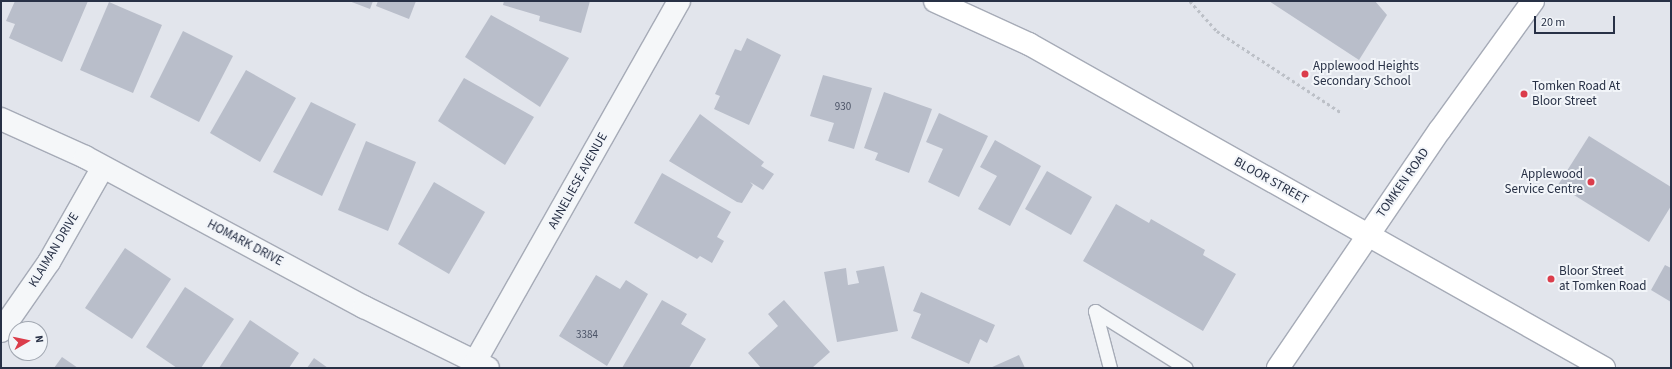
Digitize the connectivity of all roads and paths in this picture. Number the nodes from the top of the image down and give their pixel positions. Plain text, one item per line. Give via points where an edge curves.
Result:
1 (679, 1) edge
2 (935, 1) edge
3 (1190, 1) edge
4 (1533, 1) edge
5 (1342, 113) dead end
6 (1, 119) edge
7 (103, 167) junction
8 (1367, 235) junction
9 (1, 331) edge
10 (482, 364) edge
11 (1110, 368) edge
12 (1186, 368) edge
13 (1278, 368) edge
14 (1604, 368) edge

1 - 10 street, ANNELIESE AVENUE
2 - 8 street, BLOOR STREET via 1029,44
3 - 5 path via 1217,31
4 - 8 street, TOMKEN ROAD
6 - 7 street, HOMARK DRIVE
7 - 9 street, KLAIMAN DRIVE via 49,262
7 - 10 street, HOMARK DRIVE via 364,307
8 - 13 street, TOMKEN ROAD
8 - 14 street, BLOOR STREET
11 - 12 lane via 1095,311

